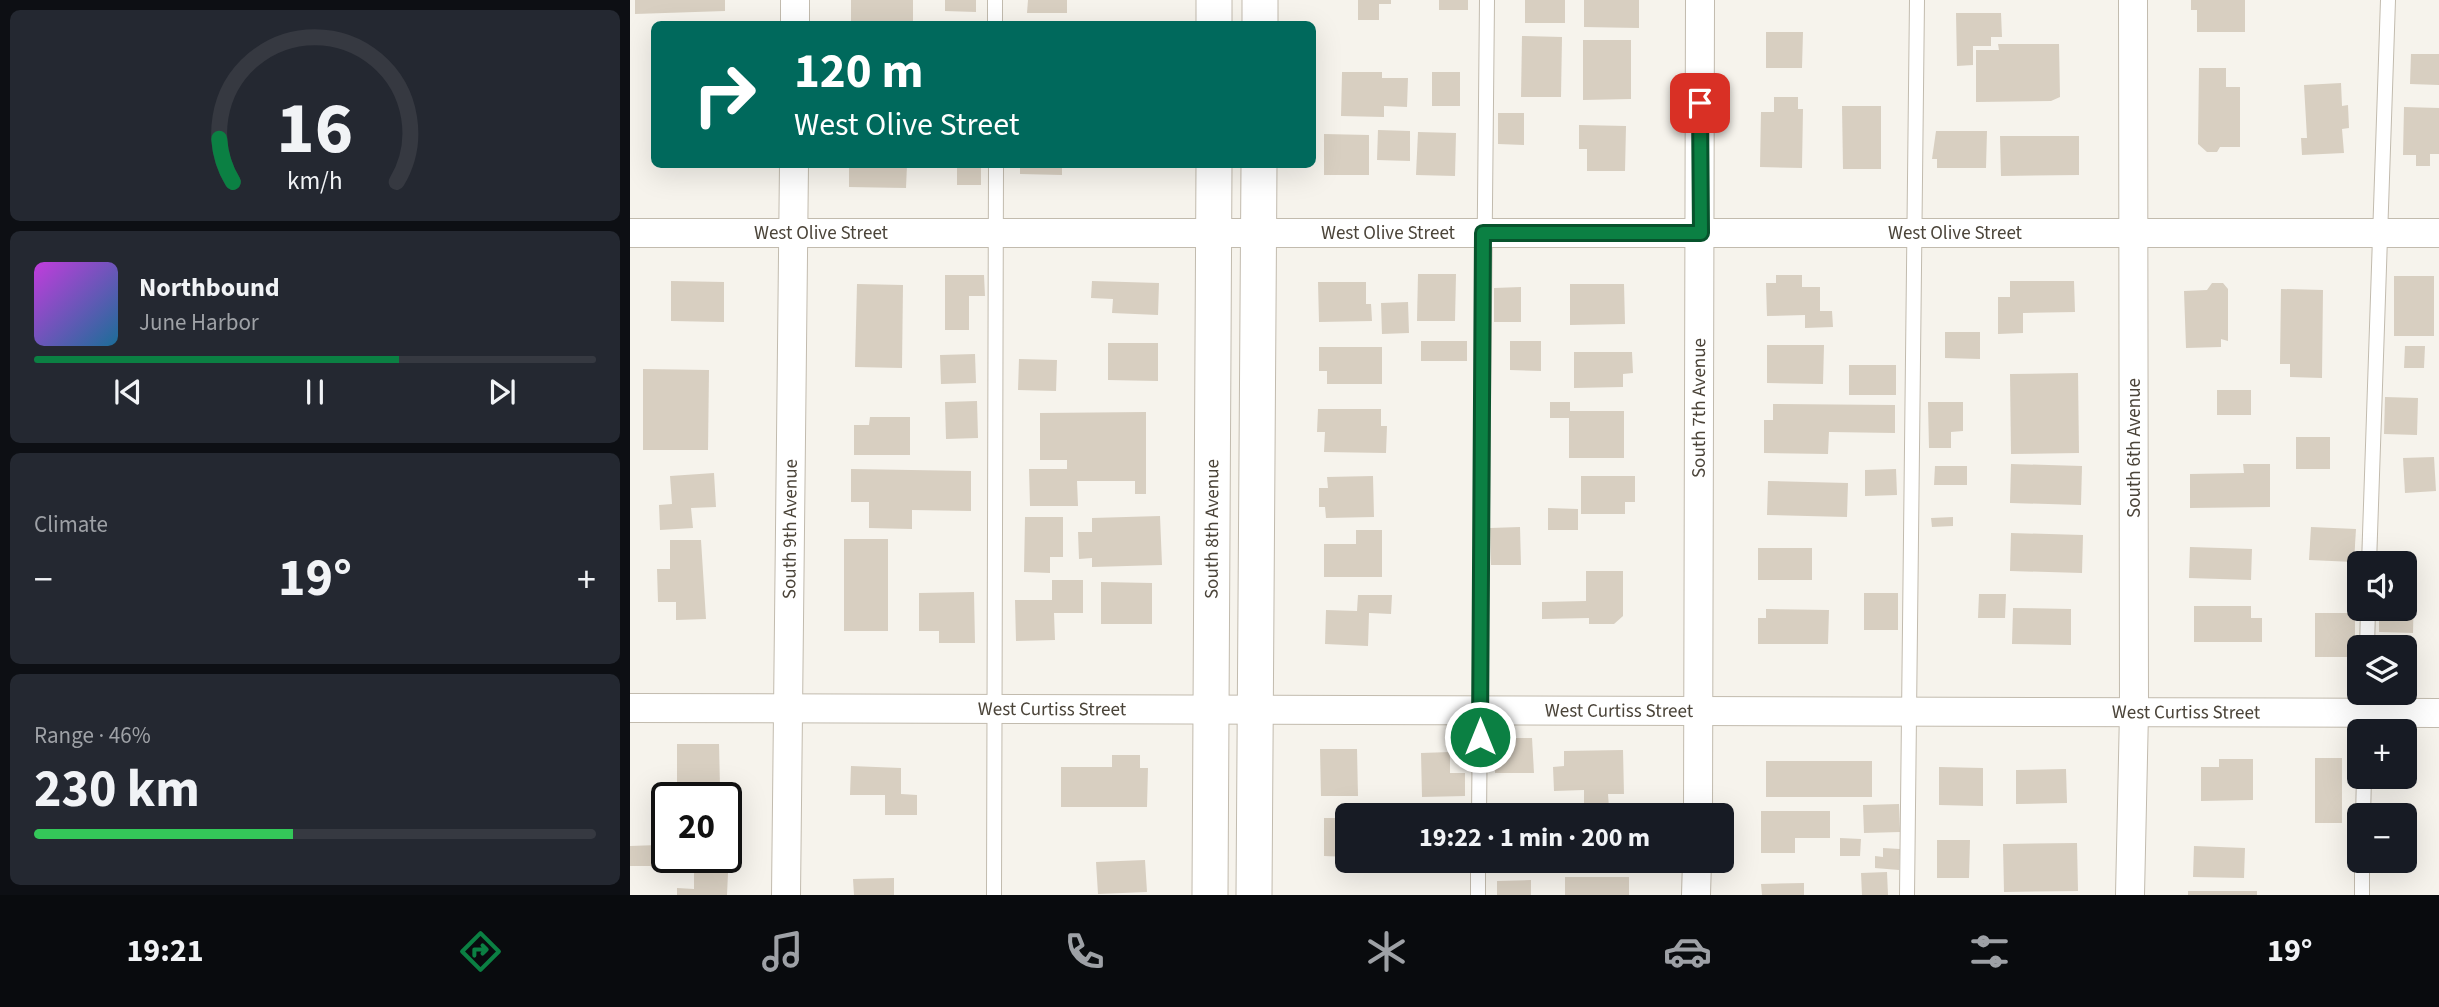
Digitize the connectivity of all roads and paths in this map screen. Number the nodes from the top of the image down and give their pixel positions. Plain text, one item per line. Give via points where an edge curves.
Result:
1 (795, 0) edge
2 (995, 0) edge
3 (1214, 0) edge
4 (1260, 0) edge
5 (1487, 0) edge
6 (1700, 0) edge
7 (1917, 0) edge
8 (2133, 0) edge
9 (2388, 0) edge
10 (794, 21) edge
11 (995, 21) edge
12 (1214, 21) edge
13 (1260, 21) edge
14 (794, 168) edge
15 (996, 168) edge
16 (1214, 168) edge
17 (1259, 168) edge
18 (630, 233) edge
19 (794, 233) junction
20 (996, 233) junction
21 (1214, 233) junction
22 (1258, 233) junction
23 (1483, 233) junction
24 (1701, 233) junction
25 (1916, 233) junction
26 (2135, 233) junction
27 (2380, 233) junction
28 (2439, 233) edge
29 (2369, 551) edge
30 (630, 708) edge
31 (788, 709) junction
32 (996, 709) junction
33 (1213, 710) junction
34 (1255, 710) junction
35 (1480, 711) junction
36 (1700, 711) junction
37 (1911, 712) junction
38 (2134, 712) junction
39 (2365, 713) edge
40 (2439, 713) edge
41 (1479, 803) edge
42 (1698, 803) edge
43 (1478, 873) edge
44 (1697, 873) edge
45 (2362, 873) edge
46 (786, 895) edge
47 (994, 895) edge
48 (1210, 895) edge
49 (1254, 895) edge
50 (1478, 895) edge
51 (1696, 895) edge
52 (1907, 895) edge
53 (2130, 895) edge
54 (2362, 895) edge

1 - 10 street
2 - 11 lane
3 - 12 street
4 - 13 street
5 - 23 lane
6 - 24 street, South 7th Avenue
7 - 25 lane
8 - 26 street, South 6th Avenue
9 - 27 lane
14 - 19 street, South 9th Avenue
15 - 20 lane
16 - 21 street, South 8th Avenue
17 - 22 street
18 - 19 street, West Olive Street
19 - 20 street, West Olive Street
19 - 31 street, South 9th Avenue
20 - 21 street, West Olive Street
20 - 32 lane
21 - 22 street, West Olive Street
21 - 33 street, South 8th Avenue
22 - 23 street, West Olive Street
22 - 34 street
23 - 24 street, West Olive Street
23 - 35 lane
24 - 25 street, West Olive Street
24 - 36 street, South 7th Avenue
25 - 26 street, West Olive Street
25 - 37 lane
26 - 27 street, West Olive Street
26 - 38 street, South 6th Avenue
27 - 28 street, West Olive Street
27 - 29 lane
30 - 31 street, West Curtiss Street
31 - 32 street, West Curtiss Street
31 - 46 street, South 9th Avenue
32 - 33 street, West Curtiss Street
32 - 47 lane
33 - 34 street, West Curtiss Street
33 - 48 street, South 8th Avenue
34 - 35 street, West Curtiss Street
34 - 49 street
35 - 36 street, West Curtiss Street
35 - 41 lane
36 - 37 street, West Curtiss Street
36 - 42 street, South 7th Avenue
37 - 38 street, West Curtiss Street
37 - 52 lane
38 - 39 street, West Curtiss Street
38 - 53 street, South 6th Avenue
39 - 40 street, West Curtiss Street
43 - 50 lane
44 - 51 street
45 - 54 lane

